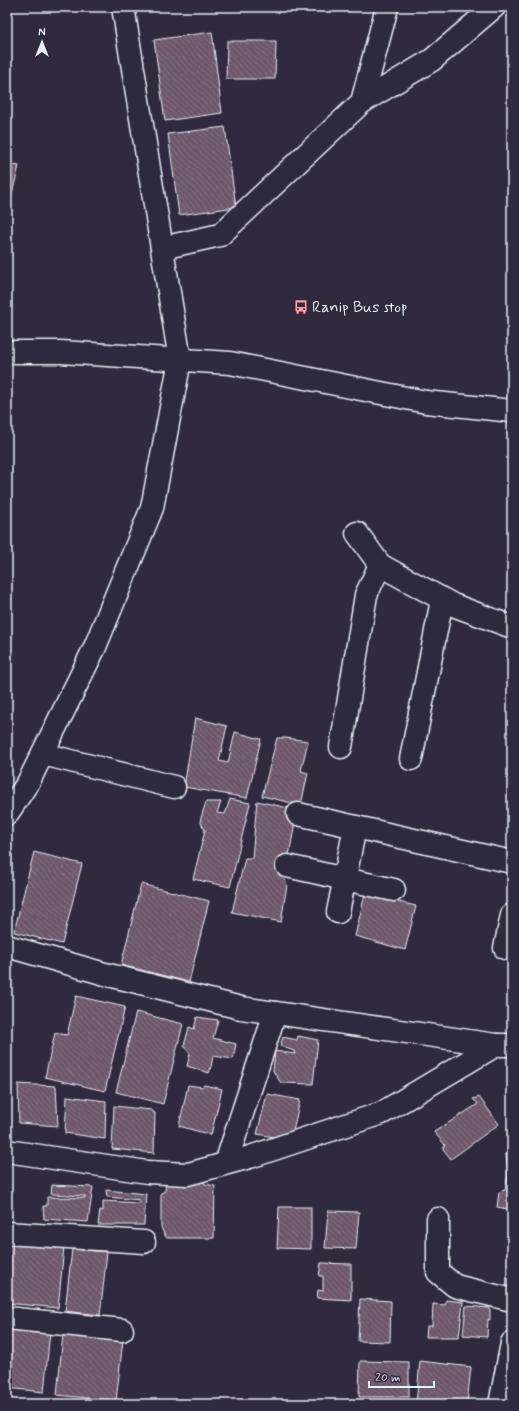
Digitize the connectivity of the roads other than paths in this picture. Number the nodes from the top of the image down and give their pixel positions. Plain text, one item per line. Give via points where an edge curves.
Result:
1 (123, 7) edge
2 (386, 7) edge
3 (494, 7) edge
4 (362, 102) junction
5 (162, 248) junction
6 (7, 352) edge
7 (180, 360) junction
8 (512, 411) edge
9 (357, 533) dead end
10 (380, 565) junction
11 (442, 600) junction
12 (512, 627) edge
13 (341, 747) dead end
14 (43, 754) junction
15 (411, 759) dead end
16 (174, 787) dead end
17 (7, 814) edge
18 (298, 814) dead end
19 (355, 827) junction
20 (512, 862) edge
21 (287, 866) dead end
22 (345, 879) junction
23 (394, 890) dead end
24 (338, 912) dead end
25 (512, 915) edge
26 (7, 946) edge
27 (505, 948) dead end
28 (275, 1014) junction
29 (504, 1045) edge
30 (7, 1152) edge
31 (226, 1163) junction
32 (438, 1219) dead end
33 (7, 1233) edge
34 (144, 1242) dead end
35 (512, 1300) edge
36 (7, 1318) edge
37 (122, 1330) dead end
38 (512, 1343) edge
39 (500, 1404) edge

1 - 5 street
2 - 4 street
3 - 4 street via 432,60
4 - 5 street via 220,235
5 - 7 street
6 - 7 street via 62,352
7 - 8 street via 230,363 426,402
7 - 14 street via 152,508 95,647
9 - 10 street
10 - 11 street
10 - 13 street via 366,595
11 - 12 street
11 - 15 street
14 - 16 street
14 - 17 street
18 - 19 street
19 - 20 street
19 - 22 street
21 - 22 street
22 - 23 street
22 - 24 street
25 - 27 street
26 - 28 street via 105,974
28 - 29 street
28 - 31 street
29 - 31 street via 382,1113
30 - 31 street via 146,1172 188,1174
32 - 35 street via 438,1272 455,1286
33 - 34 street
36 - 37 street
38 - 39 street

